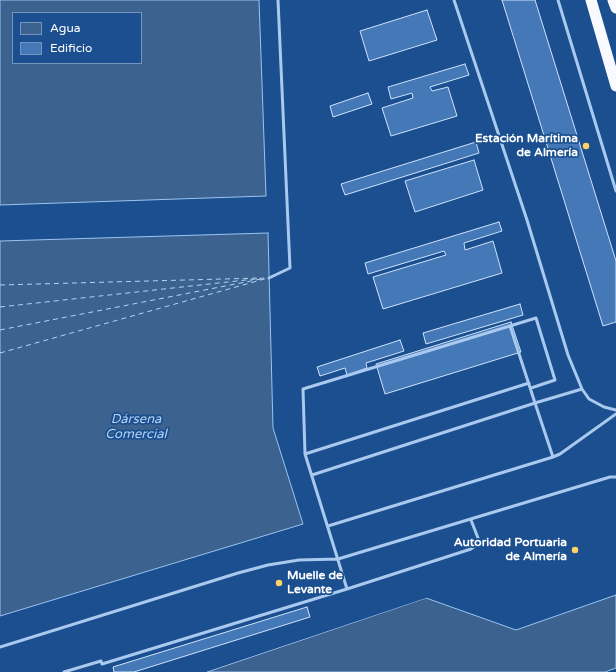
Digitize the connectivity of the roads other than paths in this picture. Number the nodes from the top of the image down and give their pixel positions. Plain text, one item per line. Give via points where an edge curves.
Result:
1 (278, 0) edge
2 (454, 0) edge
3 (558, 0) edge
4 (592, 0) edge
5 (613, 0) edge
6 (616, 8) edge
7 (616, 86) edge
8 (616, 190) edge
9 (269, 278) dead end
10 (510, 326) junction
11 (529, 383) junction
12 (531, 388) junction
13 (582, 389) junction
14 (535, 403) junction
15 (616, 410) edge
16 (616, 414) edge
17 (305, 454) junction
18 (552, 457) junction
19 (312, 475) junction
20 (616, 477) edge
21 (471, 520) junction
22 (328, 526) junction
23 (338, 559) junction
24 (347, 589) junction
25 (0, 647) edge
26 (64, 672) edge

1 - 9 lane via 290,268
2 - 13 lane via 527,220 568,355
3 - 8 lane
4 - 7 highway
5 - 6 highway
10 - 11 lane
10 - 12 lane via 536,318 554,380
10 - 17 lane via 303,388
11 - 12 lane
11 - 17 lane
12 - 14 lane
13 - 14 lane
13 - 15 lane via 589,399
14 - 18 lane
14 - 19 lane
16 - 18 lane
17 - 19 lane
18 - 22 lane
19 - 22 lane
20 - 21 lane
21 - 23 lane
21 - 24 lane via 478,538 476,546 471,549
22 - 23 lane
23 - 24 lane
23 - 25 lane via 299,560 260,567
24 - 26 lane via 102,664 101,660

